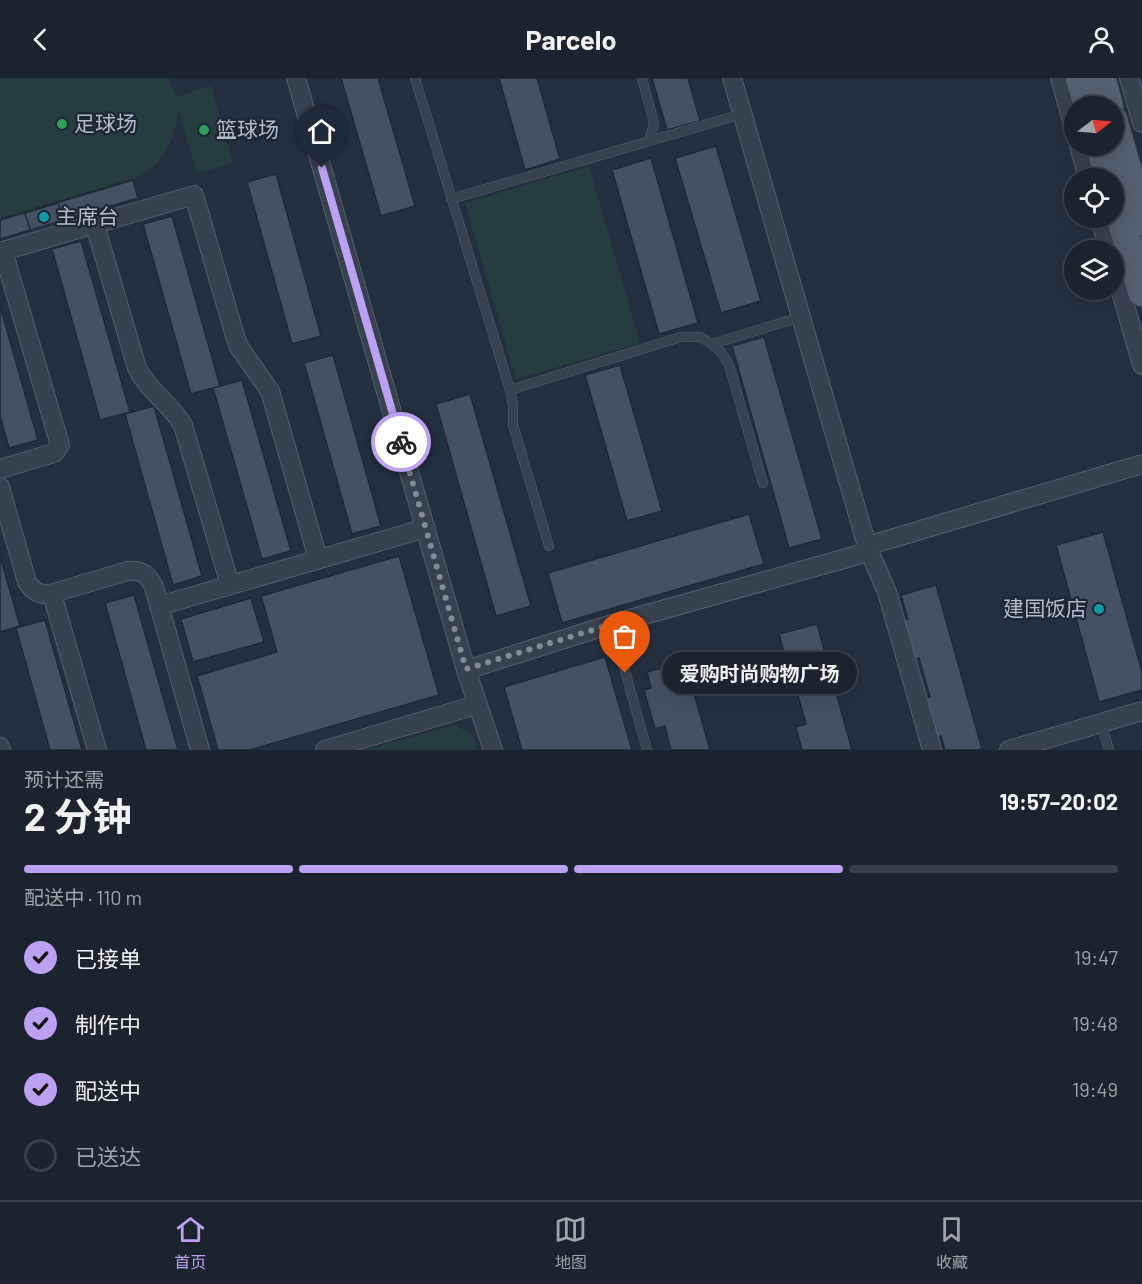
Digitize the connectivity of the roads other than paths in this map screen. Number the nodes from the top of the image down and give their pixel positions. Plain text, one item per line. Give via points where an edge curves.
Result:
1 (296, 78) edge
2 (415, 78) edge
3 (642, 78) edge
4 (732, 78) edge
5 (1060, 78) edge
6 (1080, 78) edge
7 (1101, 78) edge
8 (1129, 78) edge
9 (1065, 96) edge
10 (1085, 96) edge
11 (1106, 96) edge
12 (742, 114) junction
13 (1142, 123) edge
14 (649, 141) junction
15 (1123, 156) edge
16 (451, 199) junction
17 (1142, 221) edge
18 (95, 225) junction
19 (1123, 228) edge
20 (2, 251) edge
21 (1142, 292) edge
22 (1123, 300) edge
23 (801, 317) junction
24 (712, 344) junction
25 (1142, 365) edge
26 (510, 390) junction
27 (1142, 464) edge
28 (0, 469) edge
29 (764, 483) dead end
30 (0, 487) edge
31 (426, 528) junction
32 (549, 546) dead end
33 (867, 546) junction
34 (318, 559) junction
35 (230, 585) junction
36 (50, 594) junction
37 (159, 606) junction
38 (612, 624) junction
39 (466, 669) junction
40 (476, 705) junction
41 (1142, 711) edge
42 (1101, 723) junction
43 (97, 750) edge
44 (200, 750) edge
45 (325, 750) edge
46 (493, 750) edge
47 (647, 750) edge
48 (932, 750) edge
49 (1009, 750) edge
50 (1109, 750) edge

1 - 31 street
2 - 16 lane
3 - 14 lane via 654,123
4 - 12 street
5 - 9 street
6 - 10 main road
7 - 11 main road
8 - 13 street
12 - 14 lane
12 - 23 street
14 - 16 lane
15 - 17 main road
16 - 26 lane
18 - 20 street
18 - 34 street via 194,195 239,347 270,391
18 - 35 street via 137,368 183,425
19 - 21 main road
20 - 28 street via 60,445 54,453
22 - 25 street
23 - 24 lane
23 - 33 street
24 - 26 lane via 700,337 681,337
24 - 29 lane via 729,365
26 - 32 lane via 513,425
27 - 33 street
30 - 36 street via 27,582 32,589
31 - 34 street
31 - 39 street
33 - 38 street via 861,554
33 - 48 street via 887,592
34 - 35 street
35 - 37 street
36 - 37 street via 136,570 150,578
36 - 43 street
37 - 44 street
38 - 39 street
38 - 47 lane
39 - 40 street
40 - 45 street
40 - 46 street
41 - 42 street
42 - 49 street
42 - 50 lane

